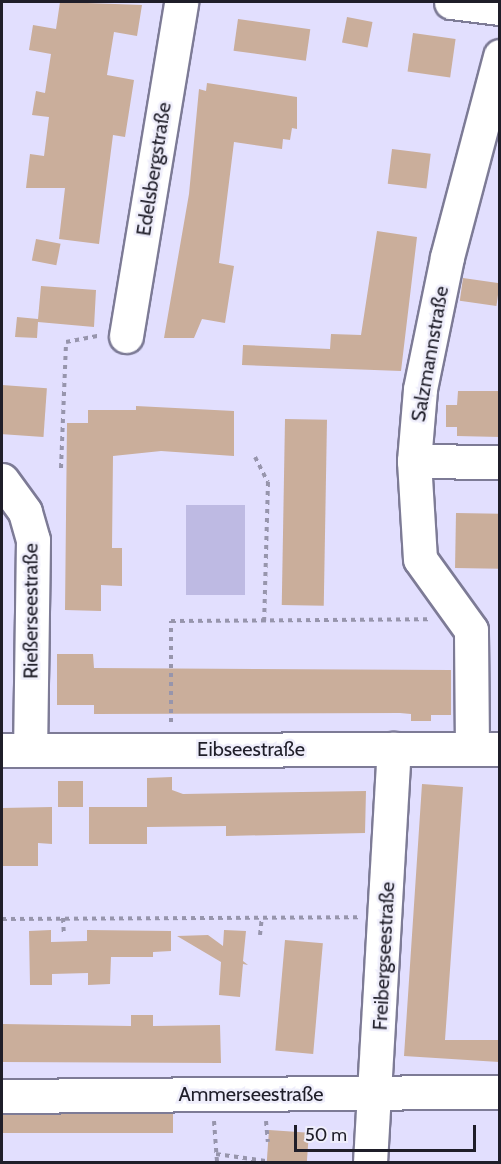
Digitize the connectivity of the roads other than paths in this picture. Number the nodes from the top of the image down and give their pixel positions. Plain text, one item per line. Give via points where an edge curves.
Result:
1 (181, 2) edge
2 (451, 2) edge
3 (500, 8) edge
4 (500, 56) edge
5 (126, 336) road end
6 (414, 462) junction
7 (500, 462) edge
8 (2, 480) edge
9 (394, 749) junction
10 (486, 749) edge
11 (16, 750) edge
12 (500, 1092) edge
13 (376, 1093) junction
14 (2, 1096) edge
15 (370, 1162) edge

1 - 5 street, Edelsbergstraße
2 - 3 street
4 - 6 street, Salzmannstraße via 447,257 420,389
6 - 7 street
6 - 10 street, Salzmannstraße via 420,558 465,619
8 - 11 street, Rießerseestraße via 25,512 33,540
9 - 10 street, Eibseestraße
9 - 11 street, Eibseestraße
9 - 13 street, Freibergseestraße
12 - 13 street, Ammerseestraße
13 - 14 street, Ammerseestraße
13 - 15 street, Freibergseestraße

